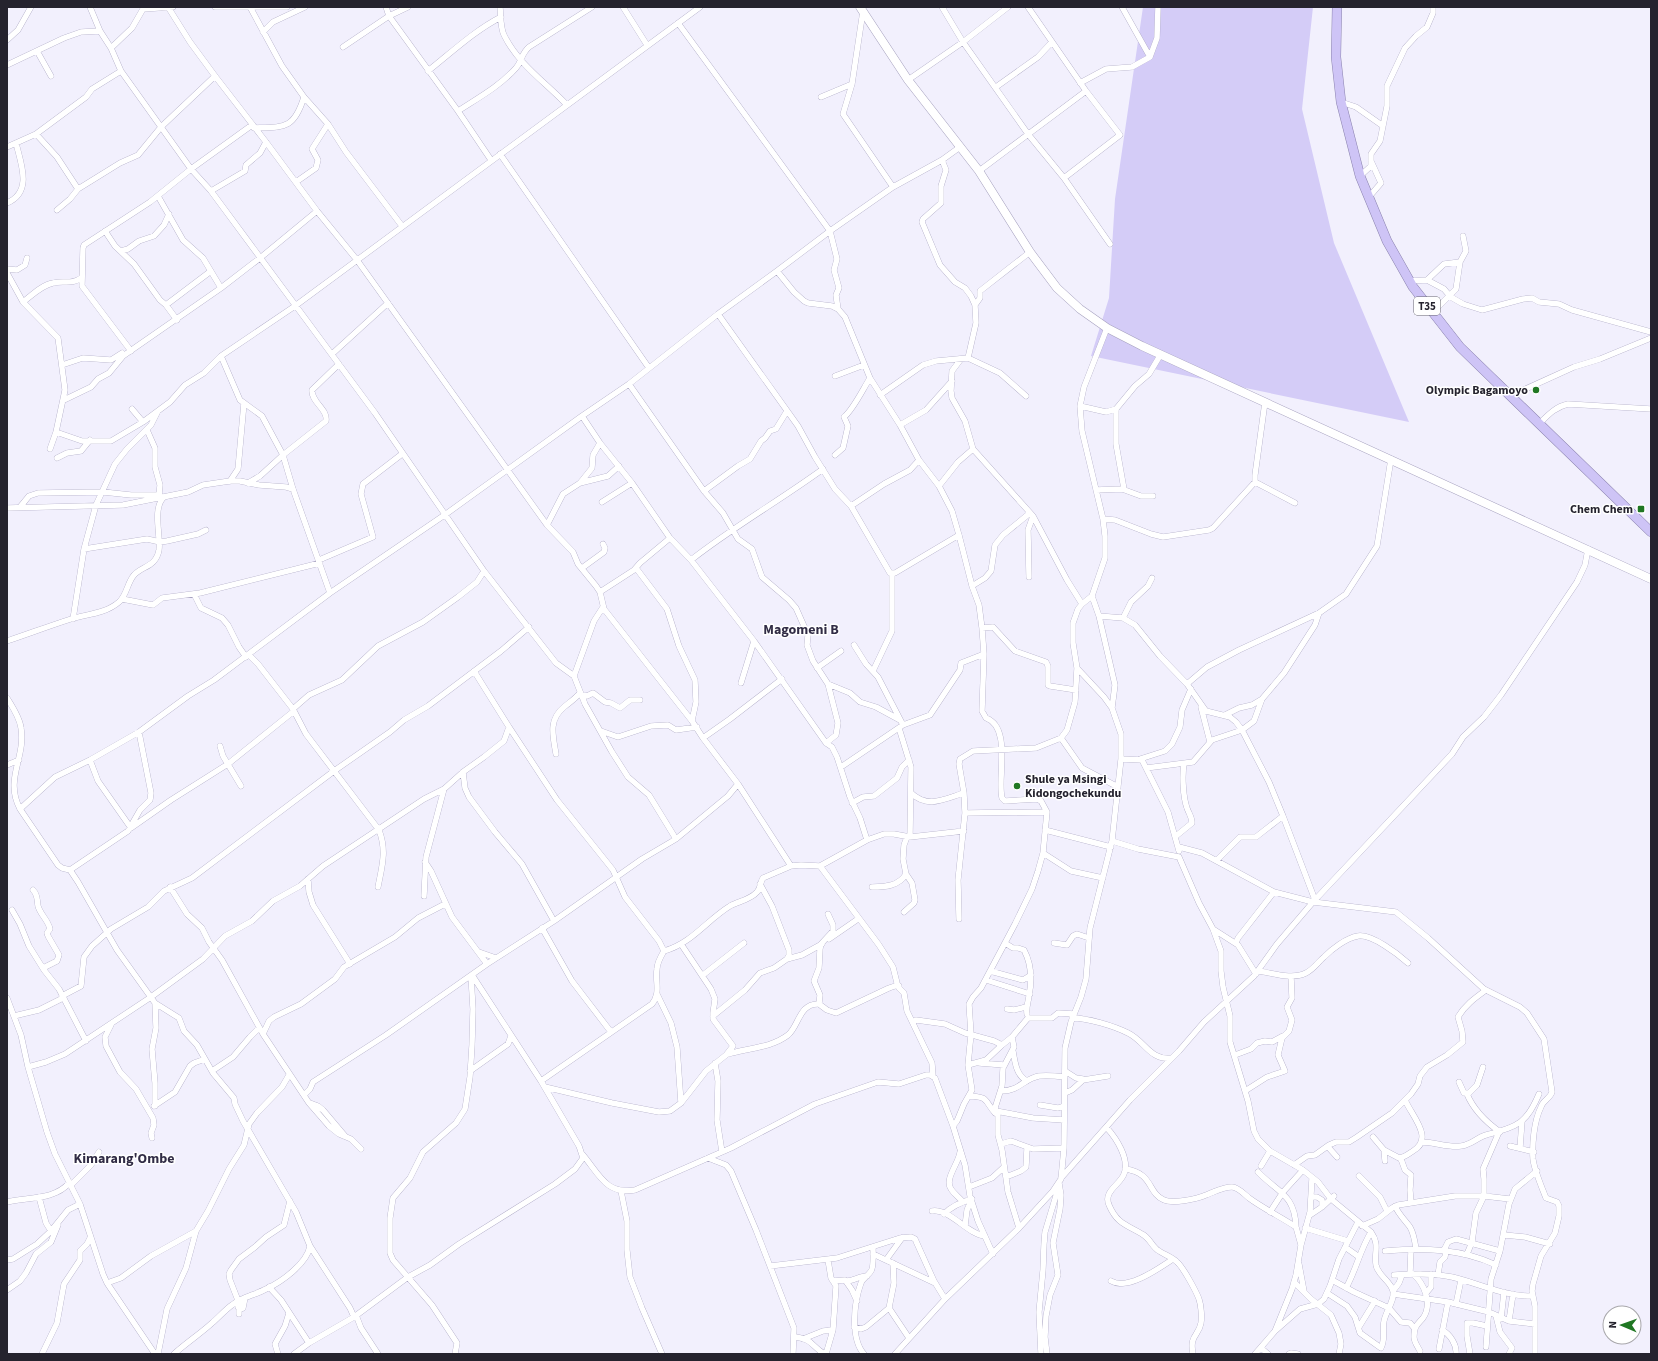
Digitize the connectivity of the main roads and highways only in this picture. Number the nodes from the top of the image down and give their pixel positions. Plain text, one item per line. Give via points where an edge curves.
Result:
1 (1336, 7) edge
2 (862, 9) edge
3 (1651, 532) edge
4 (1651, 578) edge

1 - 3 highway, T35 via 1336,57 1341,102 1360,176 1387,240 1410,281 1460,347
2 - 4 main road via 908,80 979,171 1030,252 1057,288 1080,309 1107,328 1161,354

